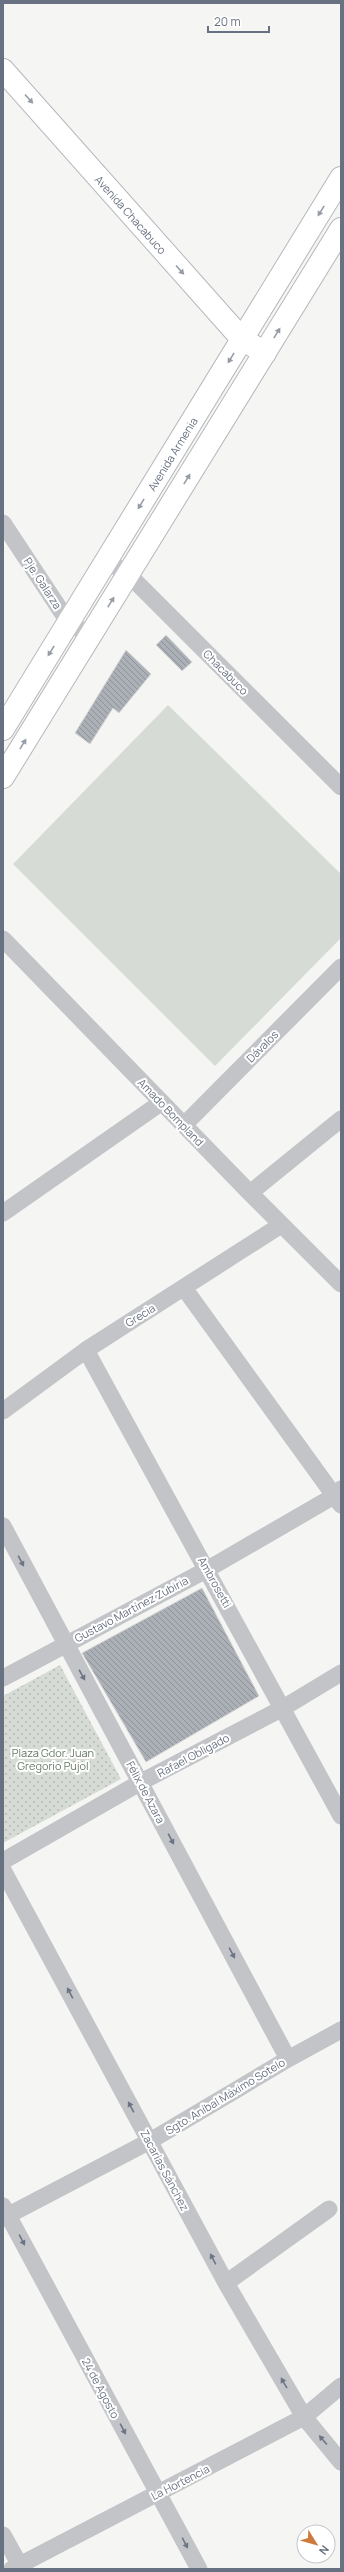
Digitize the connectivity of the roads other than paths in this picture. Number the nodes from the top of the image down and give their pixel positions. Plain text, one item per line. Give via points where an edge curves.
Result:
1 (3, 70) edge
2 (341, 178) edge
3 (341, 229) edge
4 (242, 339) junction
5 (265, 353) junction
6 (3, 523) edge
7 (107, 561) junction
8 (128, 574) junction
9 (69, 623) junction
10 (90, 635) junction
11 (3, 729) edge
12 (3, 777) edge
13 (341, 787) edge
14 (3, 939) edge
15 (341, 967) edge
16 (162, 1102) junction
17 (340, 1122) edge
18 (184, 1125) junction
19 (250, 1193) junction
20 (5, 1206) edge
21 (281, 1224) junction
22 (341, 1284) edge
23 (184, 1288) junction
24 (86, 1350) junction
25 (3, 1411) edge
26 (339, 1497) edge
27 (3, 1526) edge
28 (208, 1569) junction
29 (64, 1644) junction
30 (341, 1673) edge
31 (3, 1678) edge
32 (283, 1708) junction
33 (140, 1782) junction
34 (341, 1816) edge
35 (3, 1861) edge
36 (3, 1870) edge
37 (341, 2030) edge
38 (288, 2058) junction
39 (150, 2141) junction
40 (329, 2209) dead end
41 (5, 2213) edge
42 (226, 2283) junction
43 (341, 2386) edge
44 (304, 2417) junction
45 (340, 2459) edge
46 (158, 2493) junction
47 (3, 2535) edge
48 (18, 2568) edge
49 (199, 2569) edge

1 -> 4 main road, Avenida Chacabuco
2 -> 4 main road, Avenida Armenia
5 -> 3 main road
4 - 5 main road, Avenida Chacabuco
4 -> 7 main road, Avenida Armenia
8 -> 5 main road
6 - 9 street, Pje. Galarza
7 - 8 street, Chacabuco
7 - 9 main road, Avenida Armenia
10 -> 8 main road
8 - 13 street, Chacabuco
9 - 10 street, Pje. Galarza
9 -> 11 main road, Avenida Armenia
12 -> 10 main road
14 - 16 street, Amado Bompland
15 - 18 street, Dávalos
16 - 18 street, Amado Bompland
16 - 20 street
17 - 19 street
18 - 19 street, Amado Bompland
19 - 21 street, Amado Bompland
21 - 22 street, Amado Bompland
21 - 23 street, Grecia
23 - 24 street, Grecia
23 - 26 street
24 - 25 street, Grecia
24 - 28 street, Ambrosetti
26 - 28 street, Gustavo Martínez Zubiria
27 -> 29 street, Félix de Azara
28 - 29 street, Gustavo Martínez Zubiria
28 - 32 street, Ambrosetti
29 - 31 street, Gustavo Martínez Zubiria
29 -> 33 street, Félix de Azara
30 - 32 street, Rafael Obligado
32 - 33 street, Rafael Obligado
32 - 34 street, Ambrosetti
33 - 35 street, Rafael Obligado
33 -> 38 street, Félix de Azara
39 -> 36 street, Zacarías Sánchez
37 - 38 street, Sgto. Aníbal Máximo Sotelo
38 - 39 street, Sgto. Aníbal Máximo Sotelo
39 - 41 street, Sgto. Aníbal Máximo Sotelo
42 -> 39 street, Zacarías Sánchez
40 - 42 street
41 -> 46 street, 24 de Agosto
44 -> 42 street, Zacarías Sánchez
43 - 44 street, La Hortencia
45 -> 44 street, Zacarías Sánchez
44 - 46 street, La Hortencia
46 - 48 street, La Hortencia
46 -> 49 street, 24 de Agosto
47 - 48 street

